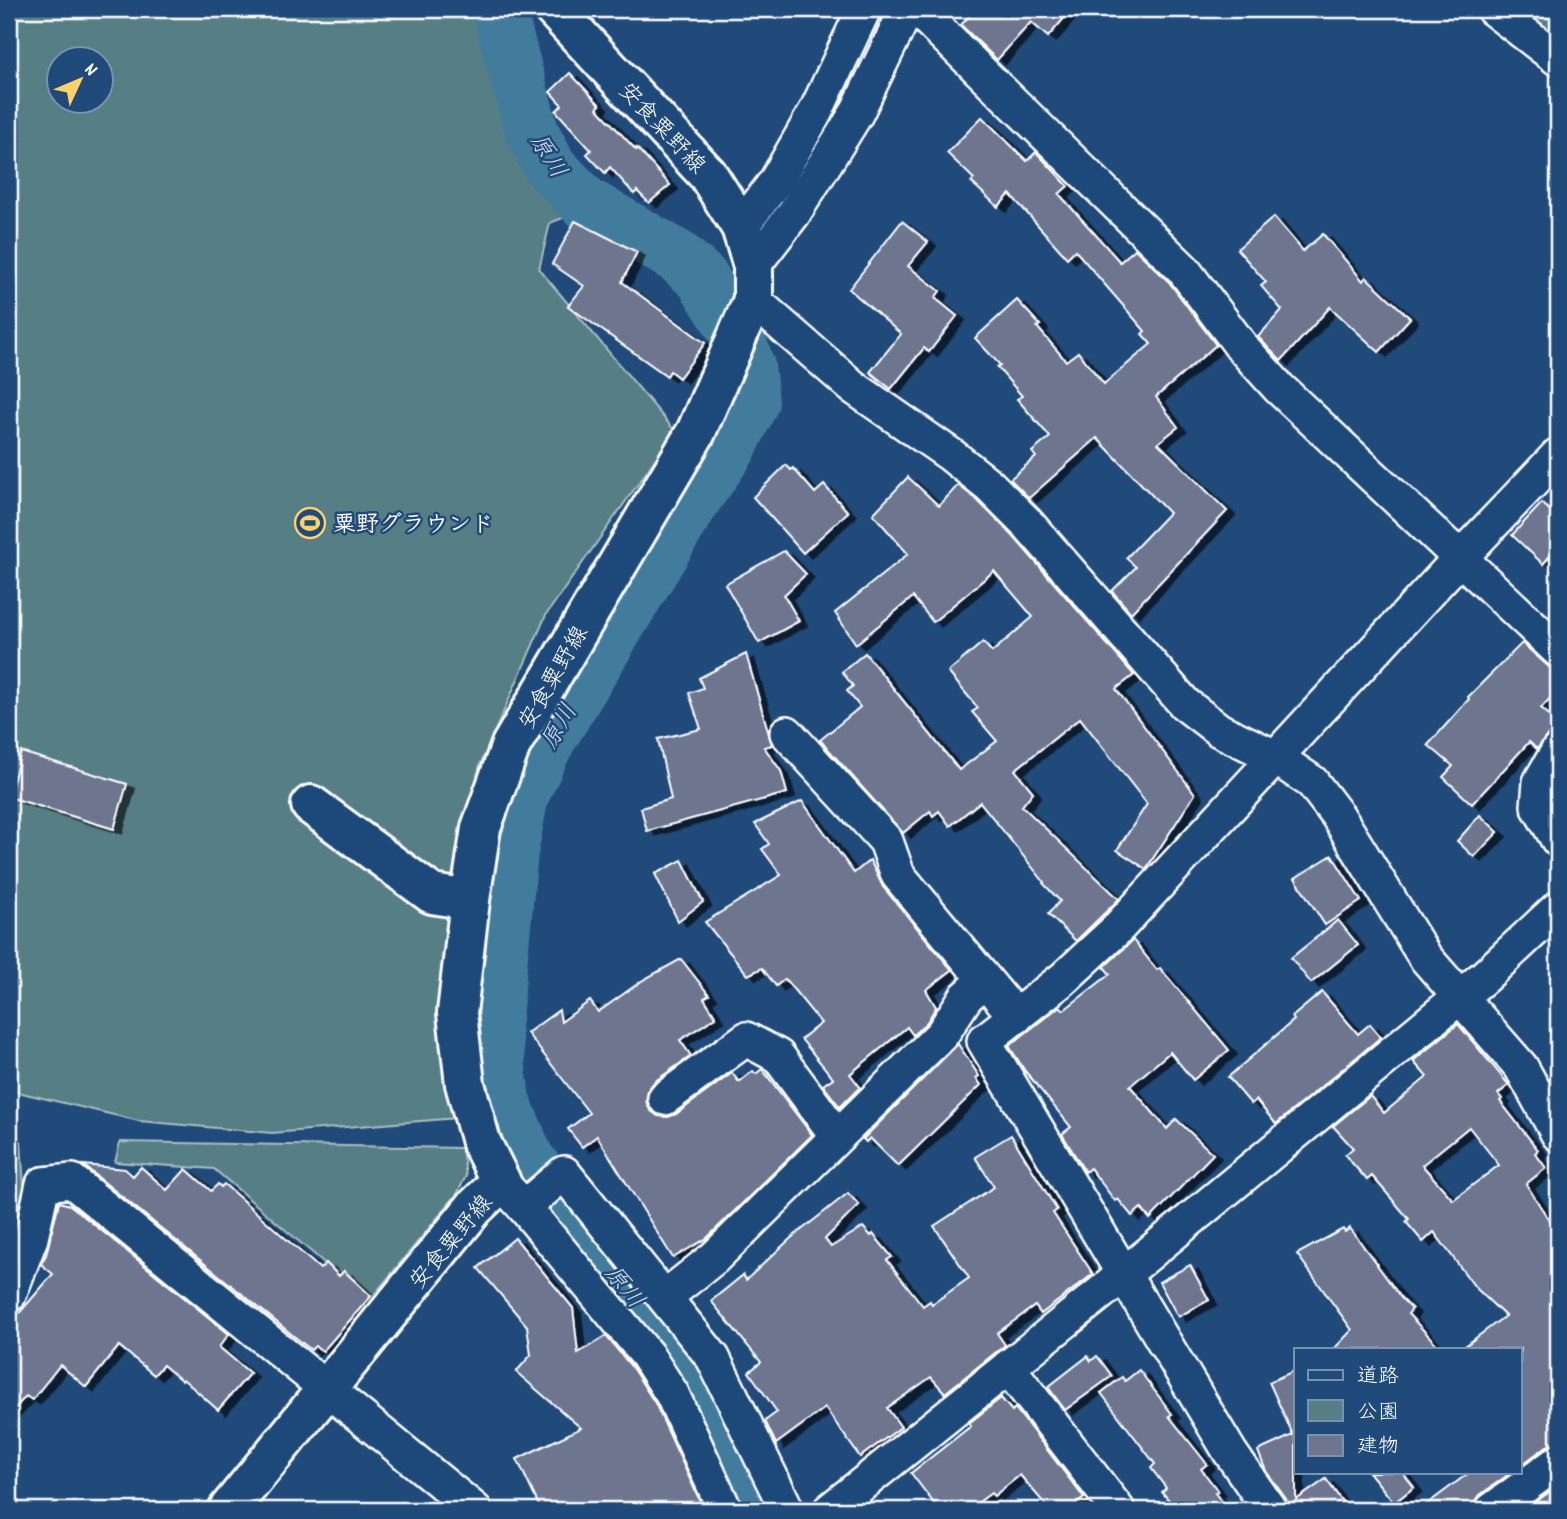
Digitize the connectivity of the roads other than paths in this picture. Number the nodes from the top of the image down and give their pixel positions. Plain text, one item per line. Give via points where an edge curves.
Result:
1 (554, 9) edge
2 (864, 9) edge
3 (907, 9) edge
4 (917, 9) edge
5 (1493, 9) edge
6 (1558, 59) edge
7 (741, 227) junction
8 (750, 294) junction
9 (1558, 455) edge
10 (1459, 559) junction
11 (1558, 650) edge
12 (787, 733) dead end
13 (1558, 751) edge
14 (1275, 757) junction
15 (311, 806) dead end
16 (1558, 840) edge
17 (470, 900) junction
18 (1558, 908) edge
19 (985, 980) junction
20 (1458, 997) junction
21 (1016, 1017) junction
22 (665, 1098) dead end
23 (1558, 1134) edge
24 (837, 1136) junction
25 (518, 1197) junction
26 (1123, 1275) junction
27 (9, 1295) edge
28 (666, 1297) junction
29 (1008, 1367) junction
30 (326, 1391) junction
31 (1558, 1462) edge
32 (1110, 1508) edge
33 (228, 1510) edge
34 (475, 1510) edge
35 (725, 1510) edge
36 (787, 1510) edge
37 (830, 1510) edge
38 (1270, 1510) edge
39 (1492, 1510) edge

1 - 7 main road, 安食粟野線 via 708,175
2 - 7 street via 816,111 776,181
3 - 8 street via 856,114
4 - 10 street via 1183,269 1279,388
5 - 6 street
7 - 8 main road, 安食粟野線
8 - 14 street via 853,387 989,485 1185,704 1219,730
8 - 17 main road, 安食粟野線 via 696,432 511,745 481,828
9 - 10 street
10 - 11 street
10 - 14 street
12 - 19 street via 886,841 898,875
13 - 16 street via 1540,782 1538,806
14 - 20 street via 1312,782 1338,816 1425,957
14 - 21 street via 1115,931
15 - 17 main road via 432,894
17 - 25 main road, 安食粟野線 via 457,1013 465,1084 481,1142
18 - 20 street
19 - 21 street
19 - 24 street via 966,997 942,1034
20 - 23 street via 1521,1067
20 - 26 street
21 - 26 street via 984,1041
22 - 24 street via 746,1040 778,1056
24 - 28 street via 714,1258
25 - 28 street via 564,1173
25 - 30 main road, 安食粟野線 via 474,1208
25 - 35 street via 647,1355 672,1394
26 - 29 street
26 - 38 street
27 - 30 street via 31,1238 43,1184 72,1181
28 - 36 street via 713,1358
29 - 32 street
29 - 37 street
30 - 33 main road, 安食粟野線
30 - 34 street
31 - 39 street

